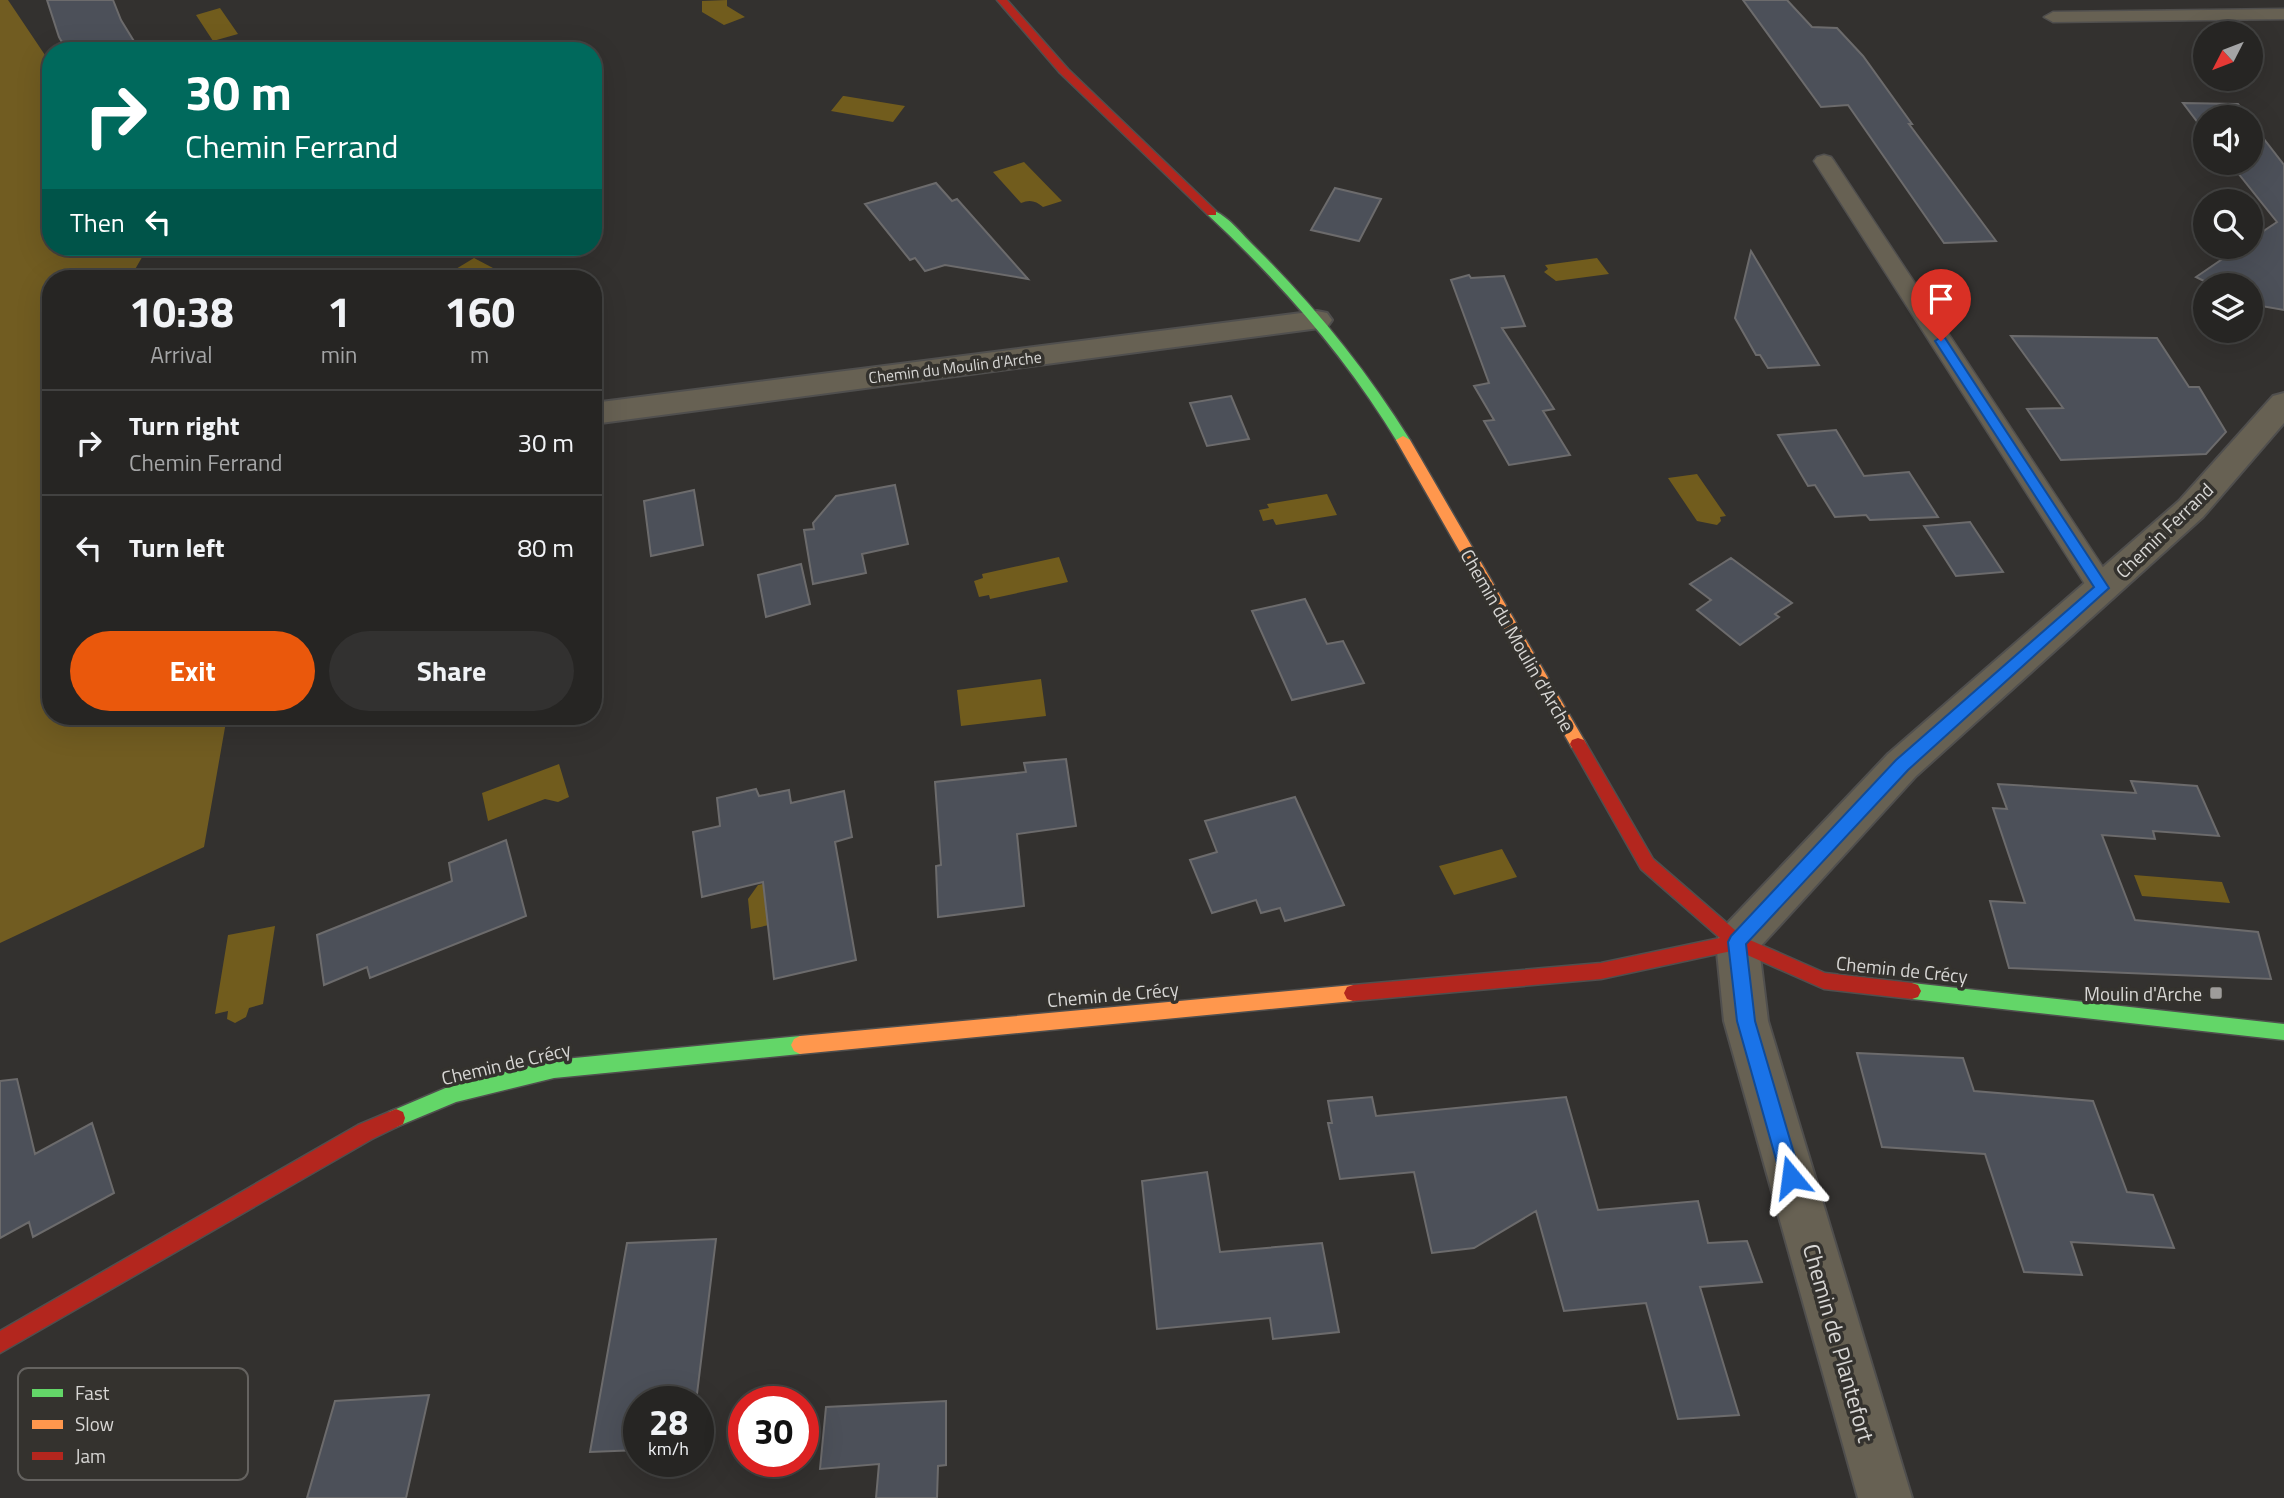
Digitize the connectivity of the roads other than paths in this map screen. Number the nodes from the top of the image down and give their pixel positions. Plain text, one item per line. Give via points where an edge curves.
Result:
1 (1002, 0) edge
2 (2284, 14) edge
3 (2053, 17) dead end
4 (1824, 161) dead end
5 (1317, 320) junction
6 (2284, 403) edge
7 (602, 413) edge
8 (2102, 588) junction
9 (1737, 942) junction
10 (2284, 1032) edge
11 (0, 1342) edge
12 (1885, 1498) edge

1 - 5 street, Chemin du Moulin d'Arche via 1064,71 1260,256
2 - 3 lane
4 - 8 lane
5 - 7 street, Chemin du Moulin d'Arche
5 - 9 street, Chemin du Moulin d'Arche via 1381,402 1647,864
6 - 8 street, Chemin Ferrand via 2191,509
8 - 9 street, Chemin Ferrand via 1902,765
9 - 10 street, Chemin de Crécy via 1824,981
9 - 11 street, Chemin de Crécy via 1601,971 554,1069 455,1093 365,1132
9 - 12 street, Chemin de Plantefort via 1746,1021

